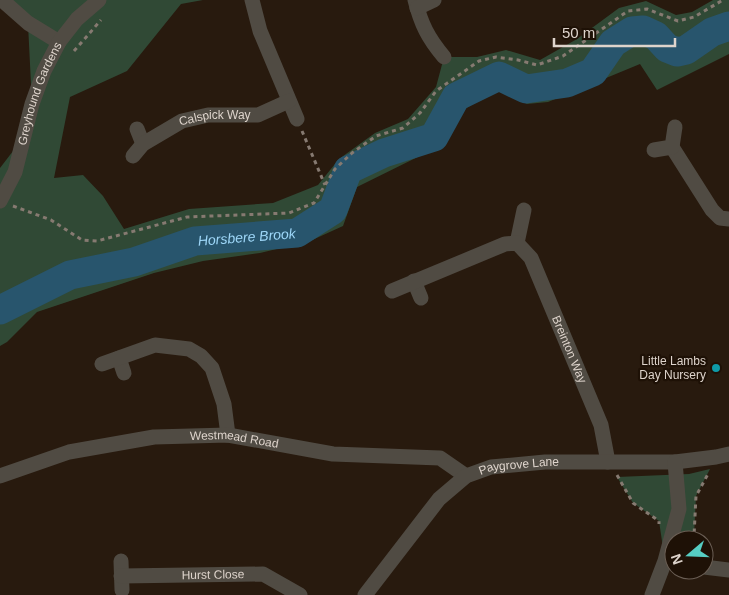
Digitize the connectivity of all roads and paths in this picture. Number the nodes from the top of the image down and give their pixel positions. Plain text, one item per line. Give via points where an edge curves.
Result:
1 (2, 0) edge
2 (99, 0) edge
3 (252, 0) edge
4 (434, 0) edge
5 (723, 0) edge
6 (416, 4) edge
7 (102, 19) dead end
8 (59, 42) junction
9 (71, 53) dead end
10 (444, 57) dead end
11 (289, 101) junction
12 (297, 119) joint
13 (675, 127) dead end
14 (137, 129) dead end
15 (143, 144) junction
16 (672, 148) junction
17 (654, 150) dead end
18 (133, 156) dead end
19 (325, 186) junction
20 (0, 201) edge
21 (524, 210) dead end
22 (729, 219) edge
23 (517, 243) junction
24 (414, 282) junction
25 (392, 291) dead end
26 (421, 298) dead end
27 (119, 358) junction
28 (102, 364) dead end
29 (124, 373) dead end
30 (228, 435) junction
31 (723, 455) edge
32 (608, 462) junction
33 (675, 462) junction
34 (0, 476) edge
35 (466, 476) junction
36 (660, 529) dead end
37 (675, 530) edge
38 (694, 530) edge
39 (714, 568) edge
40 (729, 570) edge
41 (664, 573) edge
42 (121, 576) dead end
43 (300, 595) edge
44 (365, 595) edge
45 (652, 595) edge

1 - 8 street via 28,24
2 - 8 street, Greyhound Gardens via 77,19
3 - 11 street via 260,31
4 - 6 street
5 - 19 path via 694,17 678,21 646,8 628,10 563,56 537,65 496,57 479,61 436,91 420,114 403,128 376,136 352,153 335,168
6 - 10 street via 427,48
7 - 9 path
8 - 20 street, Greyhound Gardens via 44,71 15,172
11 - 12 street
11 - 15 street, Calspick Way via 258,114 208,115 182,120
12 - 19 path
13 - 16 street
14 - 15 street
15 - 18 street, Calspick Way
16 - 17 street
16 - 22 street via 712,210 720,218
19 - 20 path via 314,203 289,213 186,217 97,241 82,240 51,220
21 - 23 street
23 - 24 street via 505,244
23 - 32 street, Breinton Way via 531,258 601,425
24 - 25 street
24 - 26 street
27 - 28 street
27 - 29 street
27 - 30 street via 155,345 189,349 201,356 212,368 224,404
30 - 34 street, Westmead Road via 154,437 69,452
30 - 35 street, Westmead Road via 333,454 440,458
31 - 33 street, Paygrove Lane
31 - 38 path via 696,496
32 - 33 street, Paygrove Lane
32 - 35 street, Paygrove Lane via 545,462 491,467
32 - 36 path via 633,502 659,521
33 - 37 street via 679,509
35 - 44 street, Paygrove Lane via 439,499
39 - 40 street
41 - 45 street
42 - 43 street, Hurst Close via 263,574

